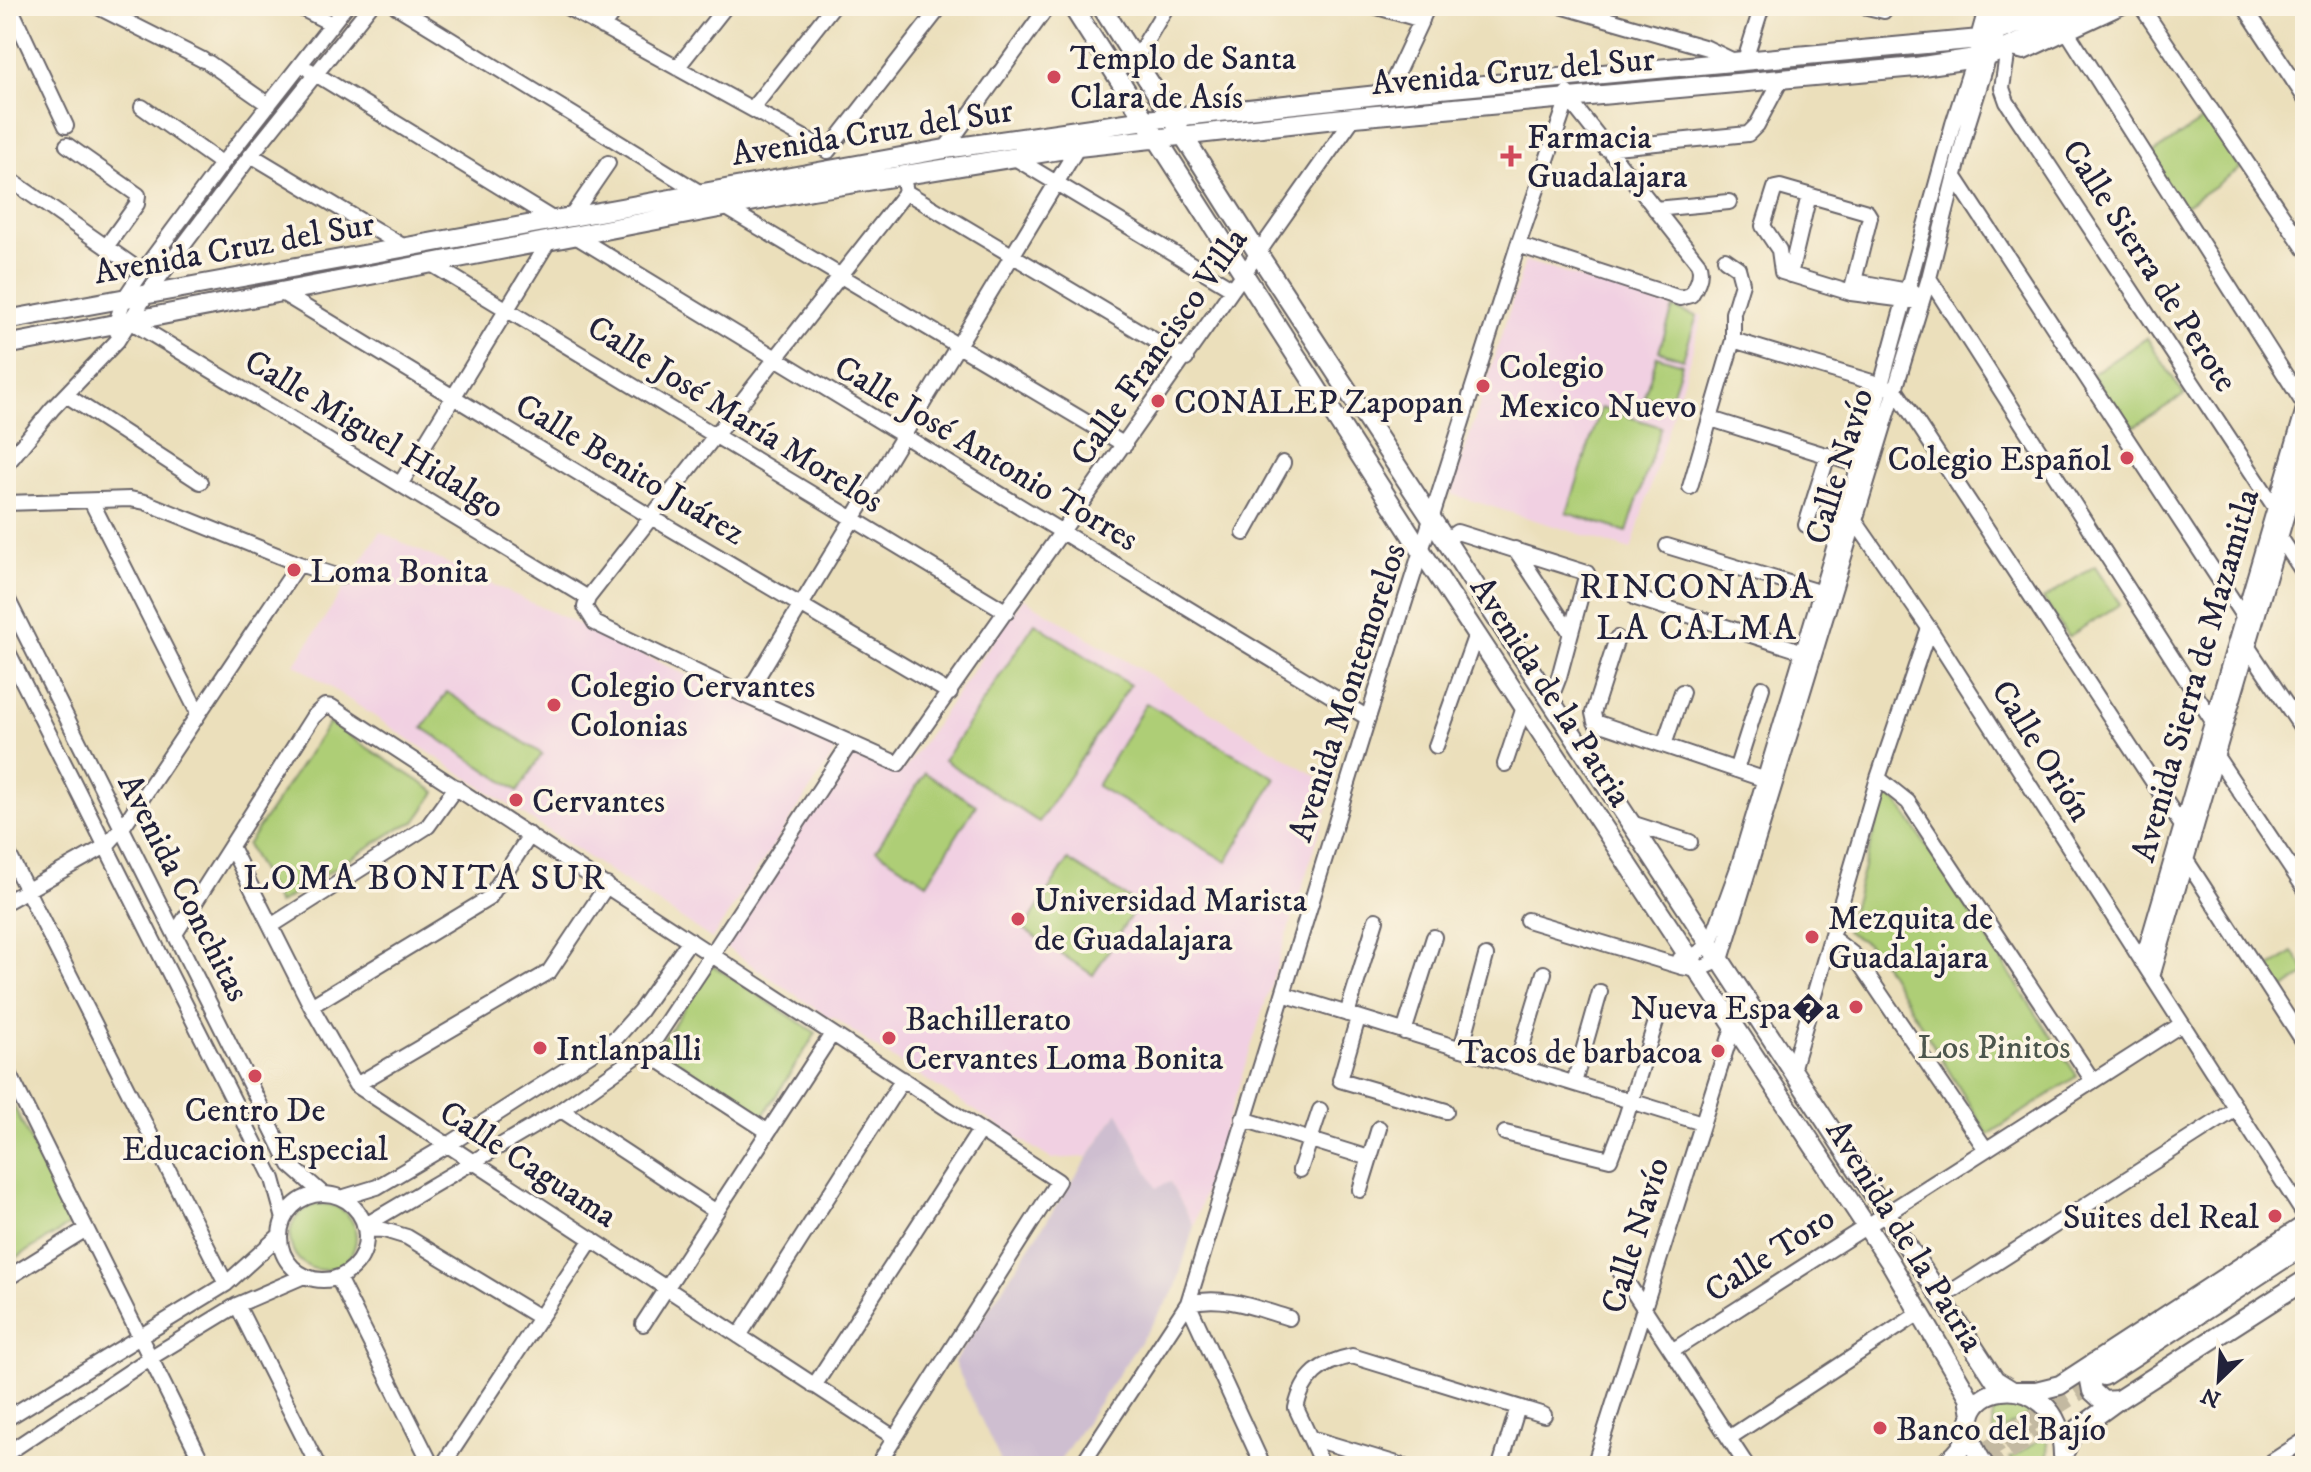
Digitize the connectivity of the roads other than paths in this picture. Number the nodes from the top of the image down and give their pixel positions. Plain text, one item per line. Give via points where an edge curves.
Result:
1 (96, 6) edge
2 (297, 6) edge
3 (346, 6) edge
4 (370, 6) edge
5 (396, 6) edge
6 (565, 6) edge
7 (618, 6) edge
8 (726, 6) edge
9 (833, 6) edge
10 (941, 6) edge
11 (1048, 6) edge
12 (1072, 6) edge
13 (1101, 6) edge
14 (1167, 6) edge
15 (1374, 6) edge
16 (1561, 6) edge
17 (1762, 6) edge
18 (1863, 6) edge
19 (1989, 6) edge
20 (2003, 6) edge
21 (2036, 6) edge
22 (2061, 6) edge
23 (2102, 6) edge
24 (2123, 6) edge
25 (2141, 6) edge
26 (2244, 6) edge
27 (11, 11) edge
28 (1884, 11) dead end
29 (1425, 13) edge
30 (332, 24) junction
31 (602, 27) junction
32 (2068, 33) junction
33 (1999, 40) junction
34 (1982, 58) junction
35 (1135, 60) junction
36 (1739, 61) junction
37 (300, 65) junction
38 (677, 68) junction
39 (315, 75) junction
40 (1782, 78) junction
41 (1566, 88) junction
42 (1387, 94) junction
43 (2305, 98) edge
44 (269, 105) junction
45 (142, 107) dead end
46 (752, 109) junction
47 (1354, 117) junction
48 (1171, 118) junction
49 (1146, 120) junction
50 (66, 126) dead end
51 (1182, 135) junction
52 (1158, 138) junction
53 (67, 145) dead end
54 (1078, 147) junction
55 (1605, 148) junction
56 (945, 149) junction
57 (251, 155) junction
58 (1013, 157) junction
59 (833, 159) junction
60 (608, 163) dead end
61 (222, 164) junction
62 (1955, 177) junction
63 (1056, 182) junction
64 (6, 183) edge
65 (904, 184) junction
66 (699, 192) junction
67 (1809, 195) junction
68 (1729, 202) dead end
69 (725, 207) junction
70 (1655, 209) junction
71 (563, 219) junction
72 (577, 237) junction
73 (548, 242) junction
74 (1518, 245) junction
75 (106, 247) junction
76 (406, 248) junction
77 (2305, 249) edge
78 (1012, 255) junction
79 (1259, 255) junction
80 (1725, 259) dead end
81 (433, 265) junction
82 (142, 272) junction
83 (1790, 275) junction
84 (841, 276) junction
85 (1929, 278) junction
86 (1238, 282) junction
87 (1853, 287) junction
88 (282, 293) junction
89 (147, 294) junction
90 (1906, 296) junction
91 (1923, 298) junction
92 (124, 299) junction
93 (508, 308) junction
94 (6, 320) edge
95 (121, 328) junction
96 (1733, 340) junction
97 (6, 345) edge
98 (957, 346) junction
99 (775, 359) junction
100 (1186, 359) junction
101 (1889, 387) junction
102 (66, 395) junction
103 (454, 397) junction
104 (2305, 406) edge
105 (1711, 419) junction
106 (715, 435) junction
107 (903, 436) junction
108 (1125, 445) junction
109 (2305, 452) edge
110 (1828, 455) junction
111 (1283, 463) dead end
112 (6, 465) edge
113 (1865, 467) junction
114 (200, 482) dead end
115 (401, 483) junction
116 (1690, 487) dead end
117 (91, 501) junction
118 (6, 503) edge
119 (2274, 506) junction
120 (651, 517) junction
121 (852, 520) junction
122 (1433, 520) junction
123 (1855, 521) junction
124 (1806, 525) dead end
125 (1244, 533) dead end
126 (1062, 534) junction
127 (2280, 537) junction
128 (1446, 540) junction
129 (1667, 546) dead end
130 (1515, 549) junction
131 (1422, 552) junction
132 (2266, 561) junction
133 (299, 564) junction
134 (2305, 575) edge
135 (340, 577) dead end
136 (1826, 594) junction
137 (6, 596) edge
138 (588, 598) junction
139 (1636, 598) dead end
140 (801, 605) junction
141 (1007, 612) junction
142 (2243, 616) junction
143 (1929, 628) junction
144 (1570, 632) junction
145 (1476, 634) junction
146 (1617, 638) dead end
147 (2248, 647) junction
148 (6, 648) edge
149 (1809, 653) junction
150 (1762, 688) dead end
151 (1682, 692) dead end
152 (950, 693) junction
153 (746, 696) junction
154 (1550, 700) junction
155 (1524, 707) junction
156 (198, 713) junction
157 (1368, 718) junction
158 (2212, 720) junction
159 (2305, 733) edge
160 (850, 743) junction
161 (1664, 745) junction
162 (1436, 746) dead end
163 (2216, 756) junction
164 (1505, 764) dead end
165 (1736, 770) junction
166 (1878, 778) junction
167 (1771, 781) junction
168 (456, 787) junction
169 (2200, 789) junction
170 (1631, 823) junction
171 (2182, 826) junction
172 (122, 828) junction
173 (530, 835) junction
174 (1690, 842) dead end
175 (106, 846) junction
176 (231, 847) junction
177 (6, 849) edge
178 (2186, 860) junction
179 (607, 885) junction
180 (2305, 889) edge
181 (27, 891) junction
182 (6, 902) edge
183 (1376, 920) dead end
184 (1527, 920) dead end
185 (271, 926) junction
186 (175, 934) junction
187 (1434, 937) dead end
188 (1831, 937) junction
189 (690, 940) junction
190 (1716, 952) junction
191 (712, 954) junction
192 (1486, 956) dead end
193 (2142, 962) junction
194 (1694, 964) junction
195 (1544, 973) dead end
196 (2152, 977) junction
197 (1600, 992) dead end
198 (1283, 994) junction
199 (311, 1006) junction
200 (1659, 1012) dead end
201 (1352, 1016) junction
202 (1734, 1024) junction
203 (2182, 1024) junction
204 (1404, 1032) junction
205 (832, 1034) junction
206 (2305, 1044) edge
207 (1461, 1049) junction
208 (644, 1051) junction
209 (1516, 1066) junction
210 (6, 1067) edge
211 (1792, 1070) junction
212 (903, 1079) junction
213 (2093, 1081) junction
214 (1574, 1083) junction
215 (356, 1085) junction
216 (1631, 1101) junction
217 (2236, 1109) junction
218 (561, 1110) junction
219 (1320, 1110) dead end
220 (1446, 1111) dead end
221 (1243, 1119) junction
222 (1702, 1123) junction
223 (1379, 1128) dead end
224 (980, 1130) junction
225 (767, 1131) junction
226 (1505, 1133) dead end
227 (1310, 1140) junction
228 (448, 1145) junction
229 (1985, 1148) junction
230 (1369, 1158) junction
231 (471, 1161) junction
232 (1300, 1170) dead end
233 (1360, 1190) dead end
234 (323, 1194) junction
235 (341, 1198) junction
236 (715, 1211) junction
237 (1886, 1212) junction
238 (2305, 1216) edge
239 (284, 1219) junction
240 (2305, 1225) edge
241 (1865, 1226) junction
242 (364, 1227) junction
243 (86, 1229) junction
244 (279, 1236) junction
245 (592, 1239) junction
246 (2305, 1245) edge
247 (1911, 1249) junction
248 (2305, 1258) edge
249 (1890, 1262) junction
250 (1619, 1270) dead end
251 (304, 1276) junction
252 (338, 1278) junction
253 (6, 1279) edge
254 (2305, 1280) edge
255 (226, 1284) junction
256 (665, 1287) junction
257 (1943, 1297) junction
258 (1188, 1303) junction
259 (237, 1305) junction
260 (1644, 1310) junction
261 (1921, 1312) junction
262 (539, 1317) junction
263 (1289, 1318) dead end
264 (643, 1324) dead end
265 (140, 1336) junction
266 (739, 1336) junction
267 (1672, 1351) junction
268 (150, 1358) junction
269 (2107, 1381) junction
270 (814, 1386) junction
271 (2014, 1390) junction
272 (1518, 1407) junction
273 (1544, 1415) dead end
274 (6, 1419) edge
275 (1971, 1420) junction
276 (895, 1438) junction
277 (1311, 1438) junction
278 (1729, 1438) junction
279 (2305, 1440) edge
280 (6, 1454) edge
281 (201, 1460) edge
282 (2062, 1463) edge
283 (178, 1466) edge
284 (318, 1466) edge
285 (432, 1466) edge
286 (442, 1466) edge
287 (877, 1466) edge
288 (1081, 1466) edge
289 (1263, 1466) edge
290 (1323, 1466) edge
291 (1404, 1466) edge
292 (1500, 1466) edge
293 (1594, 1466) edge
294 (1747, 1466) edge
295 (1940, 1466) edge
296 (1985, 1466) edge
297 (2265, 1466) edge

1 - 44 street via 206,61
2 - 30 street
3 - 30 street
4 - 39 street
5 - 66 street
6 - 31 street
7 - 31 street
8 - 38 street
9 - 46 street
10 - 59 street
11 - 56 street
12 - 49 main road, Avenida de la Patria
13 - 35 main road, Avenida de la Patria
14 - 35 street
15 - 29 street
16 - 36 street
17 - 36 street
18 - 28 street
19 - 33 main road
20 - 33 main road
21 - 33 street via 2011,18
22 - 33 main road
23 - 33 main road
24 - 32 street
25 - 77 street
26 - 43 street
27 - 50 street
29 - 42 street
30 - 37 street
31 - 38 street
32 - 33 street via 2024,52
32 - 104 street
33 - 34 main road, Calle Navío
33 - 34 main road, Avenida Cruz del Sur
33 - 36 main road, Avenida Cruz del Sur
33 - 119 street, Calle Sierra de Perote via 2007,102
34 - 40 main road, Avenida Cruz del Sur
34 - 62 street, Calle Navío
34 - 90 street, Calle Navío via 1953,124
35 - 48 main road, Avenida de la Patria
36 - 41 main road, Avenida Cruz del Sur
37 - 39 street
37 - 44 street
38 - 46 street
39 - 57 street
39 - 71 street
40 - 41 main road, Avenida Cruz del Sur
40 - 55 street via 1748,134
41 - 42 main road, Avenida Cruz del Sur
41 - 47 main road, Avenida Cruz del Sur
41 - 55 street
41 - 74 street, Avenida Montemorelos
42 - 48 main road, Avenida Cruz del Sur
44 - 61 street
45 - 61 street
46 - 59 street
47 - 51 main road, Avenida Cruz del Sur
47 - 79 street, Calle Francisco Villa
48 - 49 main road, Avenida Cruz del Sur
48 - 51 main road, Avenida de la Patria
49 - 52 main road, Avenida de la Patria
49 - 56 main road, Avenida Cruz del Sur
51 - 52 main road, Avenida Cruz del Sur
51 - 79 main road, Avenida de la Patria
52 - 54 main road, Avenida Cruz del Sur
52 - 86 main road, Avenida de la Patria
53 - 75 street via 138,195
54 - 58 main road, Avenida Cruz del Sur
54 - 63 street
55 - 70 street
56 - 59 main road, Avenida Cruz del Sur
57 - 76 street
57 - 89 street
58 - 63 street
58 - 65 main road, Avenida Cruz del Sur
59 - 66 main road, Avenida Cruz del Sur
60 - 71 street
61 - 82 street
62 - 85 street, Calle Navío
62 - 142 street
63 - 78 street
63 - 86 street
64 - 75 street via 12,181
65 - 69 main road, Avenida Cruz del Sur
65 - 78 street
65 - 84 street
66 - 71 main road, Avenida Cruz del Sur
67 - 83 street
67 - 83 street via 1775,188 1763,223 1779,250 1782,272
67 - 87 street via 1869,214
68 - 70 street
69 - 72 main road, Avenida Cruz del Sur
69 - 84 street
70 - 74 street via 1701,270 1694,291 1686,297
71 - 76 main road, Avenida Cruz del Sur
72 - 73 main road, Avenida Cruz del Sur
72 - 99 street, Calle José Antonio Torres
73 - 81 main road, Avenida Cruz del Sur
73 - 93 street
74 - 122 street, Avenida Montemorelos
75 - 82 street
76 - 89 main road, Avenida Cruz del Sur
78 - 98 street
78 - 100 street
79 - 86 street, Calle Francisco Villa
79 - 122 main road, Avenida de la Patria
80 - 96 street via 1742,274
81 - 88 main road, Avenida Cruz del Sur
81 - 93 street, Calle José María Morelos
82 - 92 street
83 - 87 street
84 - 98 street
84 - 99 street
85 - 91 street, Calle Navío
85 - 158 street
86 - 100 street, Calle Francisco Villa
86 - 131 main road, Avenida de la Patria
87 - 90 street
88 - 95 main road, Avenida Cruz del Sur
88 - 103 street, Calle Benito Juárez
89 - 92 main road, Avenida Cruz del Sur
89 - 95 street
90 - 91 street
90 - 101 street, Calle Navío
91 - 101 street, Calle Navío
92 - 94 main road, Avenida Cruz del Sur
92 - 95 street
93 - 103 street
93 - 106 street, Calle José María Morelos
95 - 97 main road, Avenida Cruz del Sur
95 - 102 street
95 - 115 street, Calle Miguel Hidalgo
96 - 101 street
96 - 105 street
98 - 107 street
98 - 108 street
99 - 106 street
99 - 107 street, Calle José Antonio Torres
100 - 108 street, Calle Francisco Villa
101 - 113 street, Calle Navío
101 - 171 street
102 - 112 street
102 - 114 street
103 - 115 street
103 - 120 street, Calle Benito Juárez
104 - 119 street, Avenida Sierra de Mazamitla
105 - 110 street
105 - 116 street
106 - 120 street
106 - 121 street, Calle José María Morelos
107 - 121 street
107 - 126 street, Calle José Antonio Torres
108 - 126 street, Calle Francisco Villa
109 - 127 street, Avenida Sierra de Mazamitla
110 - 113 street
110 - 124 street
111 - 125 street
113 - 123 street, Calle Navío
113 - 136 street, Calle Navío
115 - 138 street, Calle Miguel Hidalgo
117 - 118 street
117 - 133 street via 130,499 158,505
117 - 156 street
119 - 132 street, Avenida Sierra de Mazamitla
120 - 138 street
120 - 140 street, Calle Benito Juárez
121 - 140 street
121 - 141 street, Calle José María Morelos
122 - 128 main road, Avenida de la Patria
122 - 131 street, Avenida Montemorelos
123 - 136 street, Calle Navío
123 - 143 street, Calle Orión
126 - 141 street, Calle Francisco Villa
126 - 157 street, Calle José Antonio Torres
127 - 132 street, Avenida Sierra de Mazamitla
127 - 134 street
128 - 130 street via 1457,532
128 - 154 main road, Avenida de la Patria
129 - 136 street
130 - 144 street
130 - 144 street via 1587,573
131 - 145 main road, Avenida de la Patria
131 - 157 street, Avenida Montemorelos
132 - 142 street, Avenida Sierra de Mazamitla
132 - 147 street, Avenida Sierra de Mazamitla
133 - 135 street
133 - 156 street
136 - 149 street, Calle Navío
137 - 172 street, Avenida Conchitas
138 - 153 street via 585,607 595,623
139 - 149 street
140 - 152 street, Calle Benito Juárez
140 - 153 street
141 - 152 street, Calle Francisco Villa
142 - 158 street, Avenida Sierra de Mazamitla
143 - 166 street
143 - 193 street, Calle Orión
144 - 154 street
145 - 155 main road, Avenida de la Patria
145 - 162 street
146 - 161 street via 1593,717 1598,724
147 - 159 street
147 - 163 street, Avenida Sierra de Mazamitla
148 - 175 street, Avenida Conchitas
149 - 167 street, Calle Navío
150 - 165 street
151 - 161 street
152 - 160 street, Calle Francisco Villa via 898,764
153 - 160 street
154 - 170 main road, Avenida de la Patria
155 - 164 street
155 - 194 main road, Avenida de la Patria
156 - 172 street
157 - 198 street, Avenida Montemorelos
158 - 169 street, Avenida Sierra de Mazamitla
160 - 191 street
161 - 165 street
163 - 169 street, Avenida Sierra de Mazamitla
163 - 180 street
165 - 167 street
166 - 188 street
166 - 213 street via 1908,802
167 - 190 street, Calle Navío
168 - 173 street
168 - 176 street via 325,706
168 - 185 street via 428,826
169 - 171 street, Avenida Sierra de Mazamitla
169 - 178 street, Avenida Sierra de Mazamitla
170 - 174 street
170 - 190 main road, Avenida de la Patria
171 - 193 street, Avenida Sierra de Mazamitla
172 - 175 street
172 - 186 street, Avenida Conchitas
173 - 179 street
173 - 199 street via 489,898
175 - 181 street
175 - 239 street, Avenida Conchitas via 273,1179
176 - 185 street, Calle Caguama
176 - 186 street
177 - 181 street
178 - 196 street, Avenida Sierra de Mazamitla
178 - 206 street
179 - 189 street
179 - 215 street via 549,972
181 - 182 street
181 - 255 street
183 - 201 street
184 - 194 street via 1669,964
185 - 199 street, Calle Caguama
186 - 234 street, Avenida Conchitas via 290,1165
187 - 204 street
188 - 211 street
188 - 229 street via 1854,955
189 - 191 street
189 - 228 street via 617,1037
190 - 194 street
190 - 211 main road, Avenida de la Patria
191 - 205 street
191 - 208 street
192 - 207 street
193 - 196 street, Calle Orión
194 - 202 main road, Avenida de la Patria
195 - 209 street
196 - 203 street, Calle Orión
197 - 214 street
198 - 201 street
198 - 221 street, Avenida Montemorelos
199 - 215 street, Calle Caguama
200 - 216 street
201 - 204 street
201 - 220 street via 1340,1080
202 - 222 street, Calle Navío
202 - 241 main road, Avenida de la Patria
203 - 213 street, Calle Toro
203 - 217 street, Calle Orión
204 - 207 street
205 - 212 street
205 - 225 street
207 - 209 street
208 - 218 street
208 - 225 street
209 - 214 street
210 - 243 street
211 - 237 main road, Avenida de la Patria
212 - 224 street
212 - 266 street
213 - 229 street, Calle Toro
214 - 216 street
215 - 228 street, Calle Caguama
216 - 222 street
216 - 226 street via 1610,1159
217 - 238 street, Calle Orión
217 - 257 street
218 - 231 street
218 - 236 street
219 - 227 street
221 - 227 street
221 - 258 street, Avenida Montemorelos
222 - 260 street, Calle Navío
223 - 230 street
224 - 270 street
224 - 276 street via 1058,1181
225 - 236 street
227 - 230 street
227 - 232 street
228 - 231 street, Calle Caguama
228 - 235 street via 377,1187
229 - 237 street, Calle Toro
230 - 233 street
231 - 242 street
231 - 245 street, Calle Caguama
234 - 235 street
234 - 239 street via 307,1197
235 - 242 street
236 - 256 street
237 - 241 street, Calle Toro
237 - 247 main road, Avenida de la Patria
239 - 244 street
240 - 269 main road
241 - 249 main road, Avenida de la Patria
241 - 267 street, Calle Toro
242 - 252 street via 363,1253
242 - 262 street via 407,1237
243 - 253 street
243 - 265 street
244 - 251 street via 286,1260
244 - 255 street
245 - 256 street, Calle Caguama
245 - 262 street
246 - 269 main road
247 - 249 main road via 1895,1249
247 - 257 main road, Avenida de la Patria
248 - 269 main road
249 - 261 main road, Avenida de la Patria
250 - 260 street
251 - 252 street
251 - 259 street
252 - 285 street
254 - 269 main road
255 - 265 street
256 - 264 street
256 - 266 street, Calle Caguama
257 - 271 main road, Avenida de la Patria via 1995,1380
258 - 263 street via 1223,1299
258 - 288 street, Avenida Montemorelos
258 - 289 street
259 - 268 street
259 - 284 street
260 - 267 street
260 - 293 street, Calle Navío
261 - 275 main road, Avenida de la Patria via 1969,1397
261 - 278 street
262 - 286 street
265 - 268 street
265 - 274 street
266 - 270 street, Calle Caguama
267 - 278 street
268 - 280 street
268 - 281 street
269 - 271 main road
269 - 282 main road via 2074,1432
270 - 276 street, Calle Caguama
271 - 275 main road via 1984,1396
271 - 282 main road, Avenida de la Patria via 2046,1408 2063,1439
272 - 273 street
272 - 277 street via 1352,1356 1331,1360 1303,1389 1296,1408
272 - 292 street
275 - 295 main road via 1961,1449
275 - 296 main road, Avenida de la Patria
276 - 287 street
277 - 290 street
277 - 291 street
278 - 294 street
279 - 297 street
281 - 283 street

